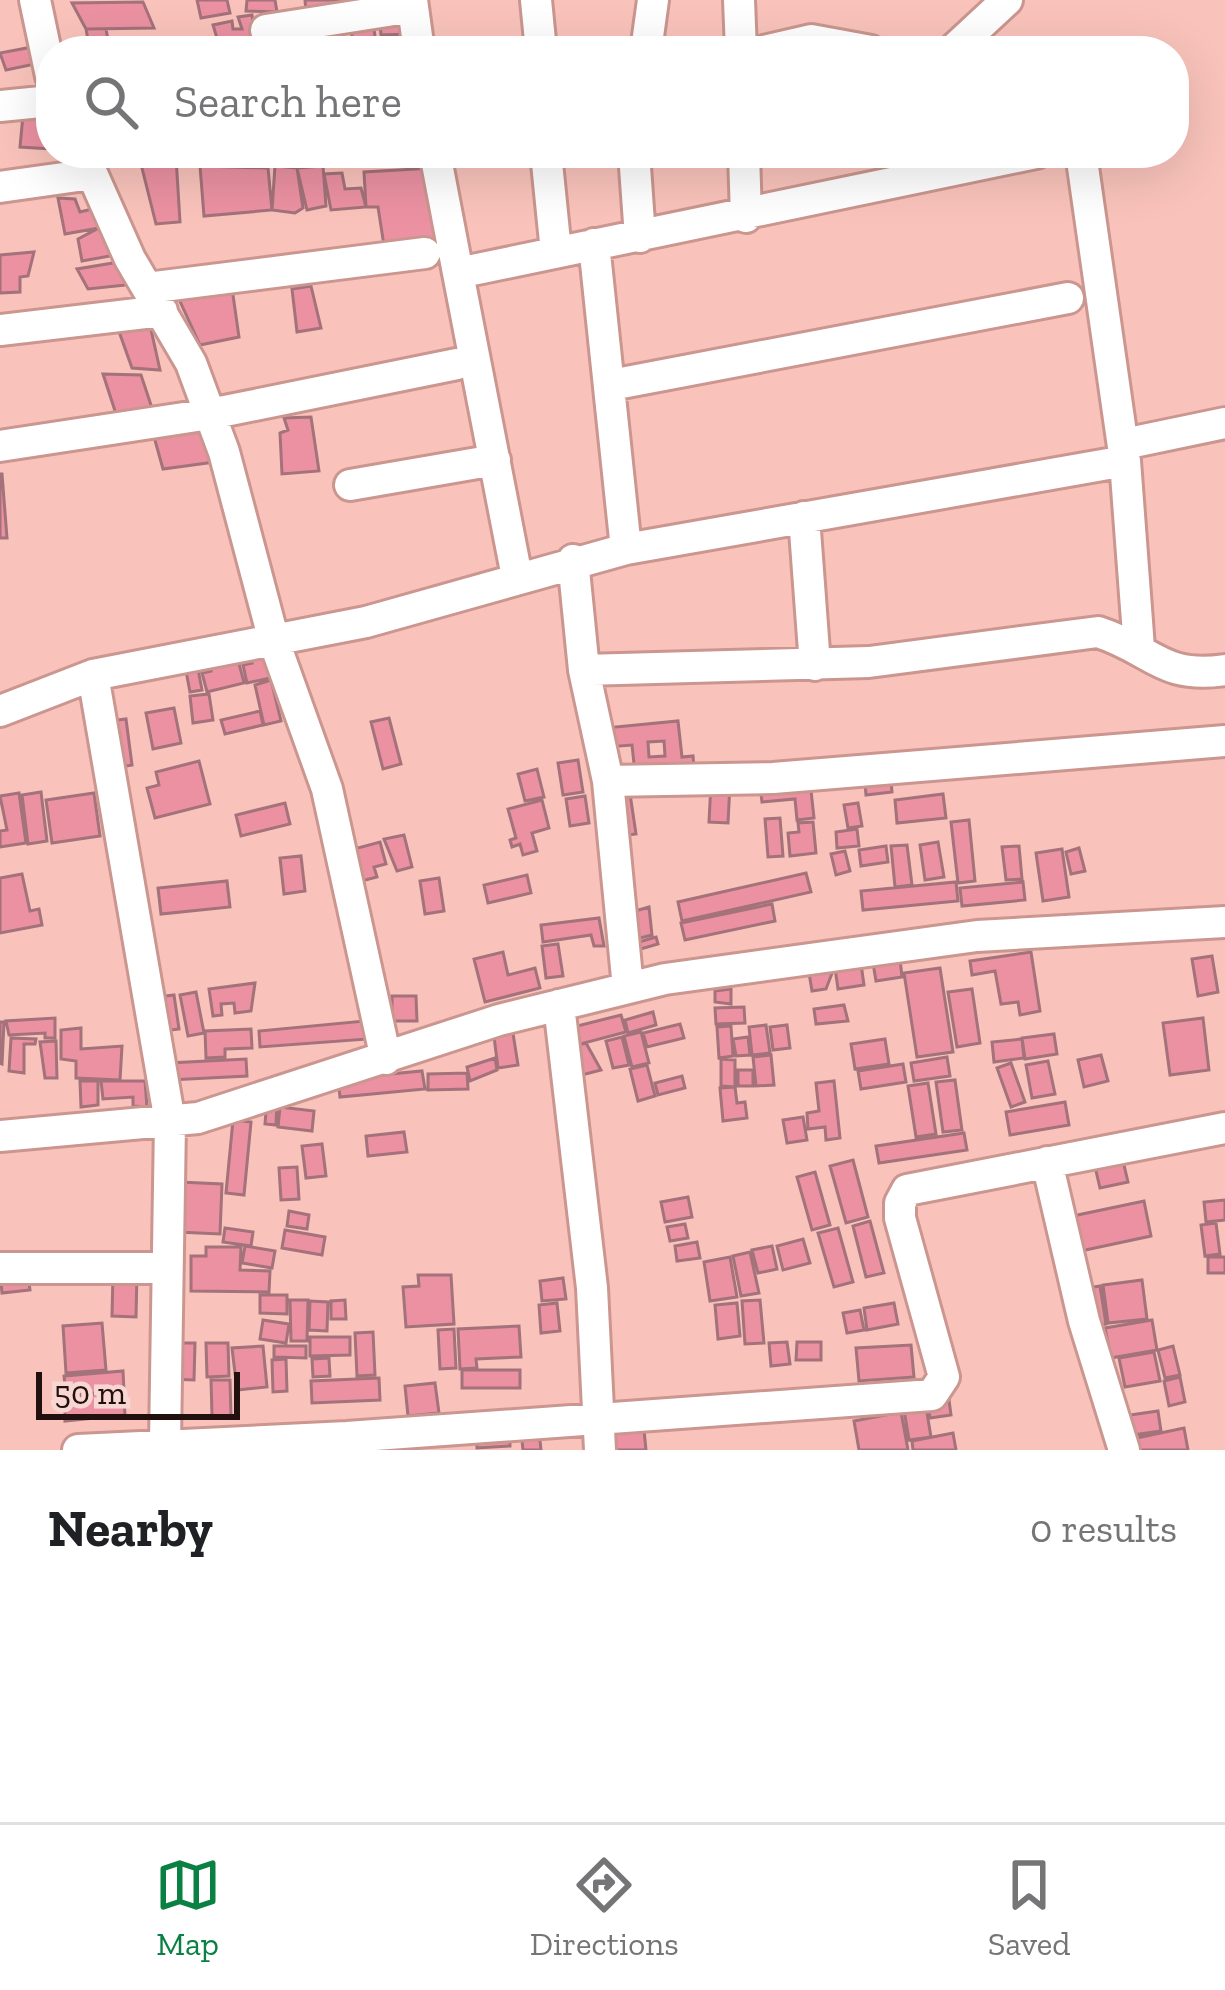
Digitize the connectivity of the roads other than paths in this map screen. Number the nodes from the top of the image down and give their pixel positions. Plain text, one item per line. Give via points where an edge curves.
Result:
1 (35, 0) edge
2 (536, 0) edge
3 (653, 0) edge
4 (739, 0) edge
5 (1007, 0) edge
6 (412, 3) edge
7 (266, 30) dead end
8 (43, 36) edge
9 (417, 36) edge
10 (540, 36) edge
11 (648, 36) edge
12 (740, 36) edge
13 (968, 36) edge
14 (36, 102) edge
15 (0, 106) edge
16 (72, 168) edge
17 (89, 168) edge
18 (439, 168) edge
19 (548, 168) edge
20 (635, 168) edge
21 (744, 168) edge
22 (946, 168) edge
23 (1083, 168) edge
24 (0, 188) edge
25 (746, 217) junction
26 (640, 237) junction
27 (594, 244) junction
28 (556, 252) junction
29 (425, 253) dead end
30 (458, 273) junction
31 (1068, 298) dead end
32 (154, 299) junction
33 (0, 331) edge
34 (457, 364) dead end
35 (611, 385) junction
36 (210, 414) junction
37 (1225, 423) edge
38 (0, 446) edge
39 (1124, 453) junction
40 (495, 460) junction
41 (350, 484) dead end
42 (804, 517) junction
43 (626, 549) junction
44 (573, 560) junction
45 (518, 577) junction
46 (274, 641) junction
47 (1138, 648) junction
48 (815, 665) junction
49 (584, 670) junction
50 (1225, 670) edge
51 (93, 675) junction
52 (0, 711) edge
53 (1225, 741) edge
54 (608, 781) junction
55 (1225, 922) edge
56 (628, 988) junction
57 (559, 1005) junction
58 (386, 1059) junction
59 (170, 1122) junction
60 (1225, 1128) edge
61 (0, 1136) edge
62 (1047, 1162) junction
63 (0, 1268) edge
64 (167, 1268) junction
65 (599, 1435) edge
66 (165, 1442) junction
67 (346, 1443) edge
68 (78, 1450) edge
69 (1124, 1450) edge

1 - 8 street
2 - 10 street
3 - 11 street
4 - 12 street
5 - 13 street
6 - 7 street
6 - 9 street
14 - 15 street
16 - 24 street
17 - 32 street
18 - 30 street
19 - 28 street
20 - 26 street
21 - 25 street
22 - 25 street
23 - 39 street
25 - 26 street
26 - 27 street
27 - 28 street
27 - 35 street
28 - 30 street
29 - 32 street
30 - 40 street
31 - 35 street
32 - 33 street
32 - 36 street
34 - 36 street
35 - 43 street
36 - 38 street
36 - 46 street
37 - 39 street
39 - 42 street
39 - 47 street
40 - 41 street
40 - 45 street
42 - 43 street
42 - 48 street
43 - 44 street
44 - 45 street
44 - 49 street
45 - 46 street
46 - 51 street
46 - 58 street via 327,789
47 - 48 street via 1098,632
47 - 50 street via 1188,675
48 - 49 street
49 - 54 street
51 - 52 street
51 - 59 street
53 - 54 street via 773,778
54 - 56 street
55 - 56 street via 863,947
56 - 57 street
57 - 58 street
57 - 65 street via 592,1288
58 - 59 street
59 - 61 street
59 - 64 street
60 - 62 street
62 - 65 street via 903,1195 901,1219 944,1377 932,1395
62 - 69 street
63 - 64 street
64 - 66 street
65 - 67 street
66 - 67 street
66 - 68 street

